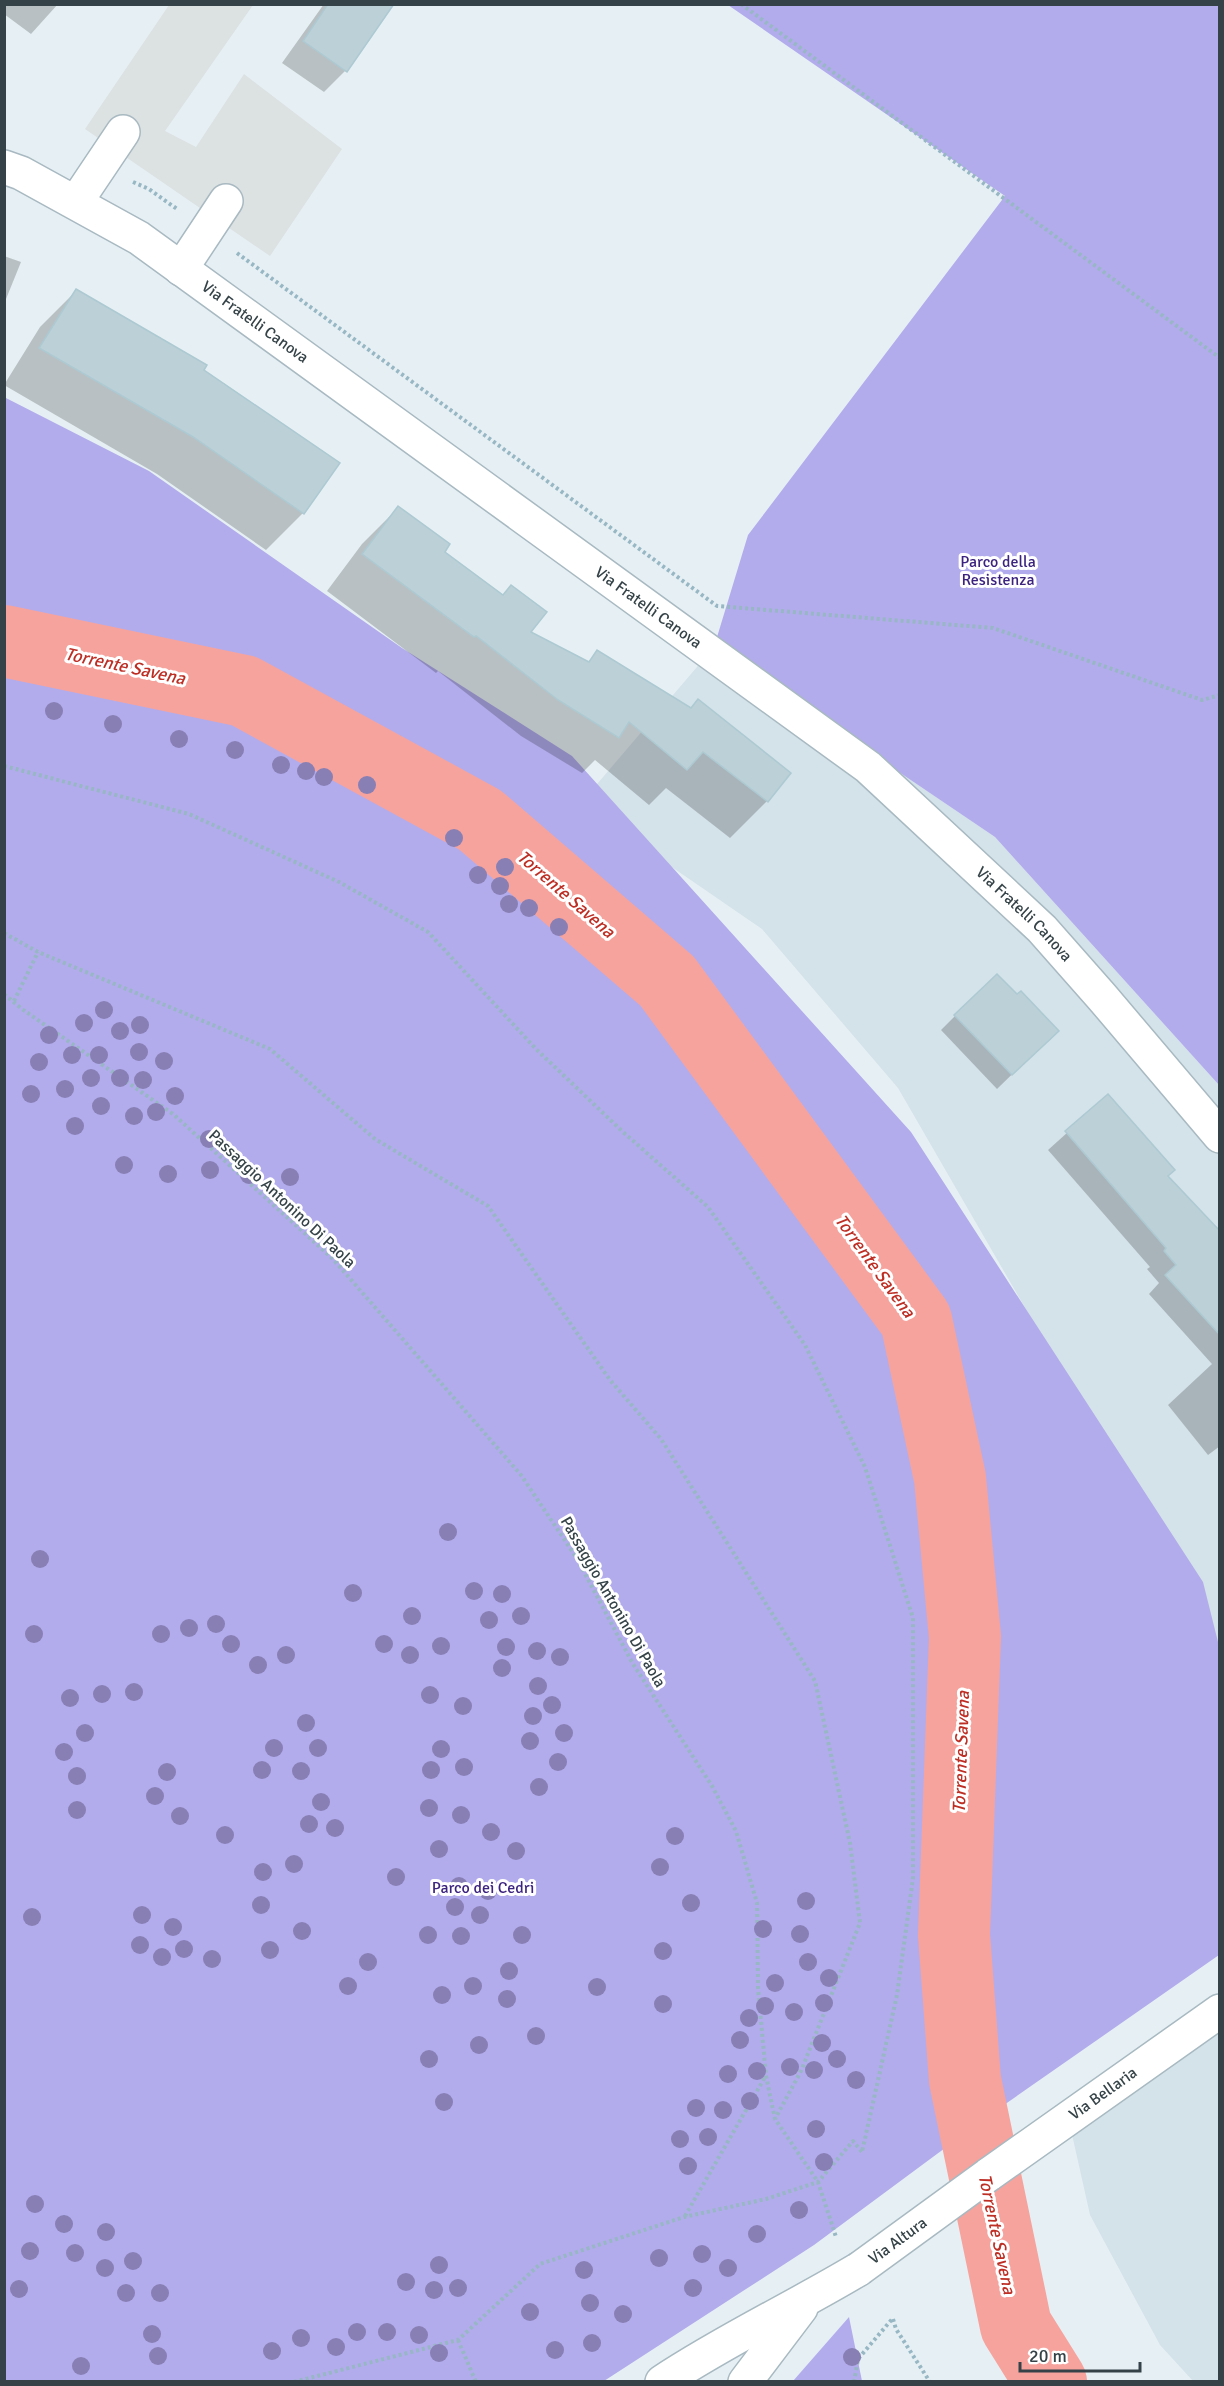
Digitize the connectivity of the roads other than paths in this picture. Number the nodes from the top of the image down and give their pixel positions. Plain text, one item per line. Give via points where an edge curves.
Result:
1 (123, 132) dead end
2 (4, 167) edge
3 (226, 201) dead end
4 (76, 202) junction
5 (182, 269) junction
6 (1220, 1136) edge
7 (1220, 2011) edge
8 (988, 2175) joint
9 (805, 2302) junction
10 (662, 2382) edge
11 (745, 2382) edge

1 - 4 street
2 - 4 street, Via Fratelli Canova
3 - 5 street
4 - 5 street, Via Fratelli Canova via 139,238
5 - 6 street, Via Fratelli Canova via 868,767 1042,929
7 - 8 street, Via Bellaria
8 - 9 street, Via Altura, bridge via 859,2269
9 - 10 street, Via Altura via 706,2352
9 - 11 street, Via Altura

